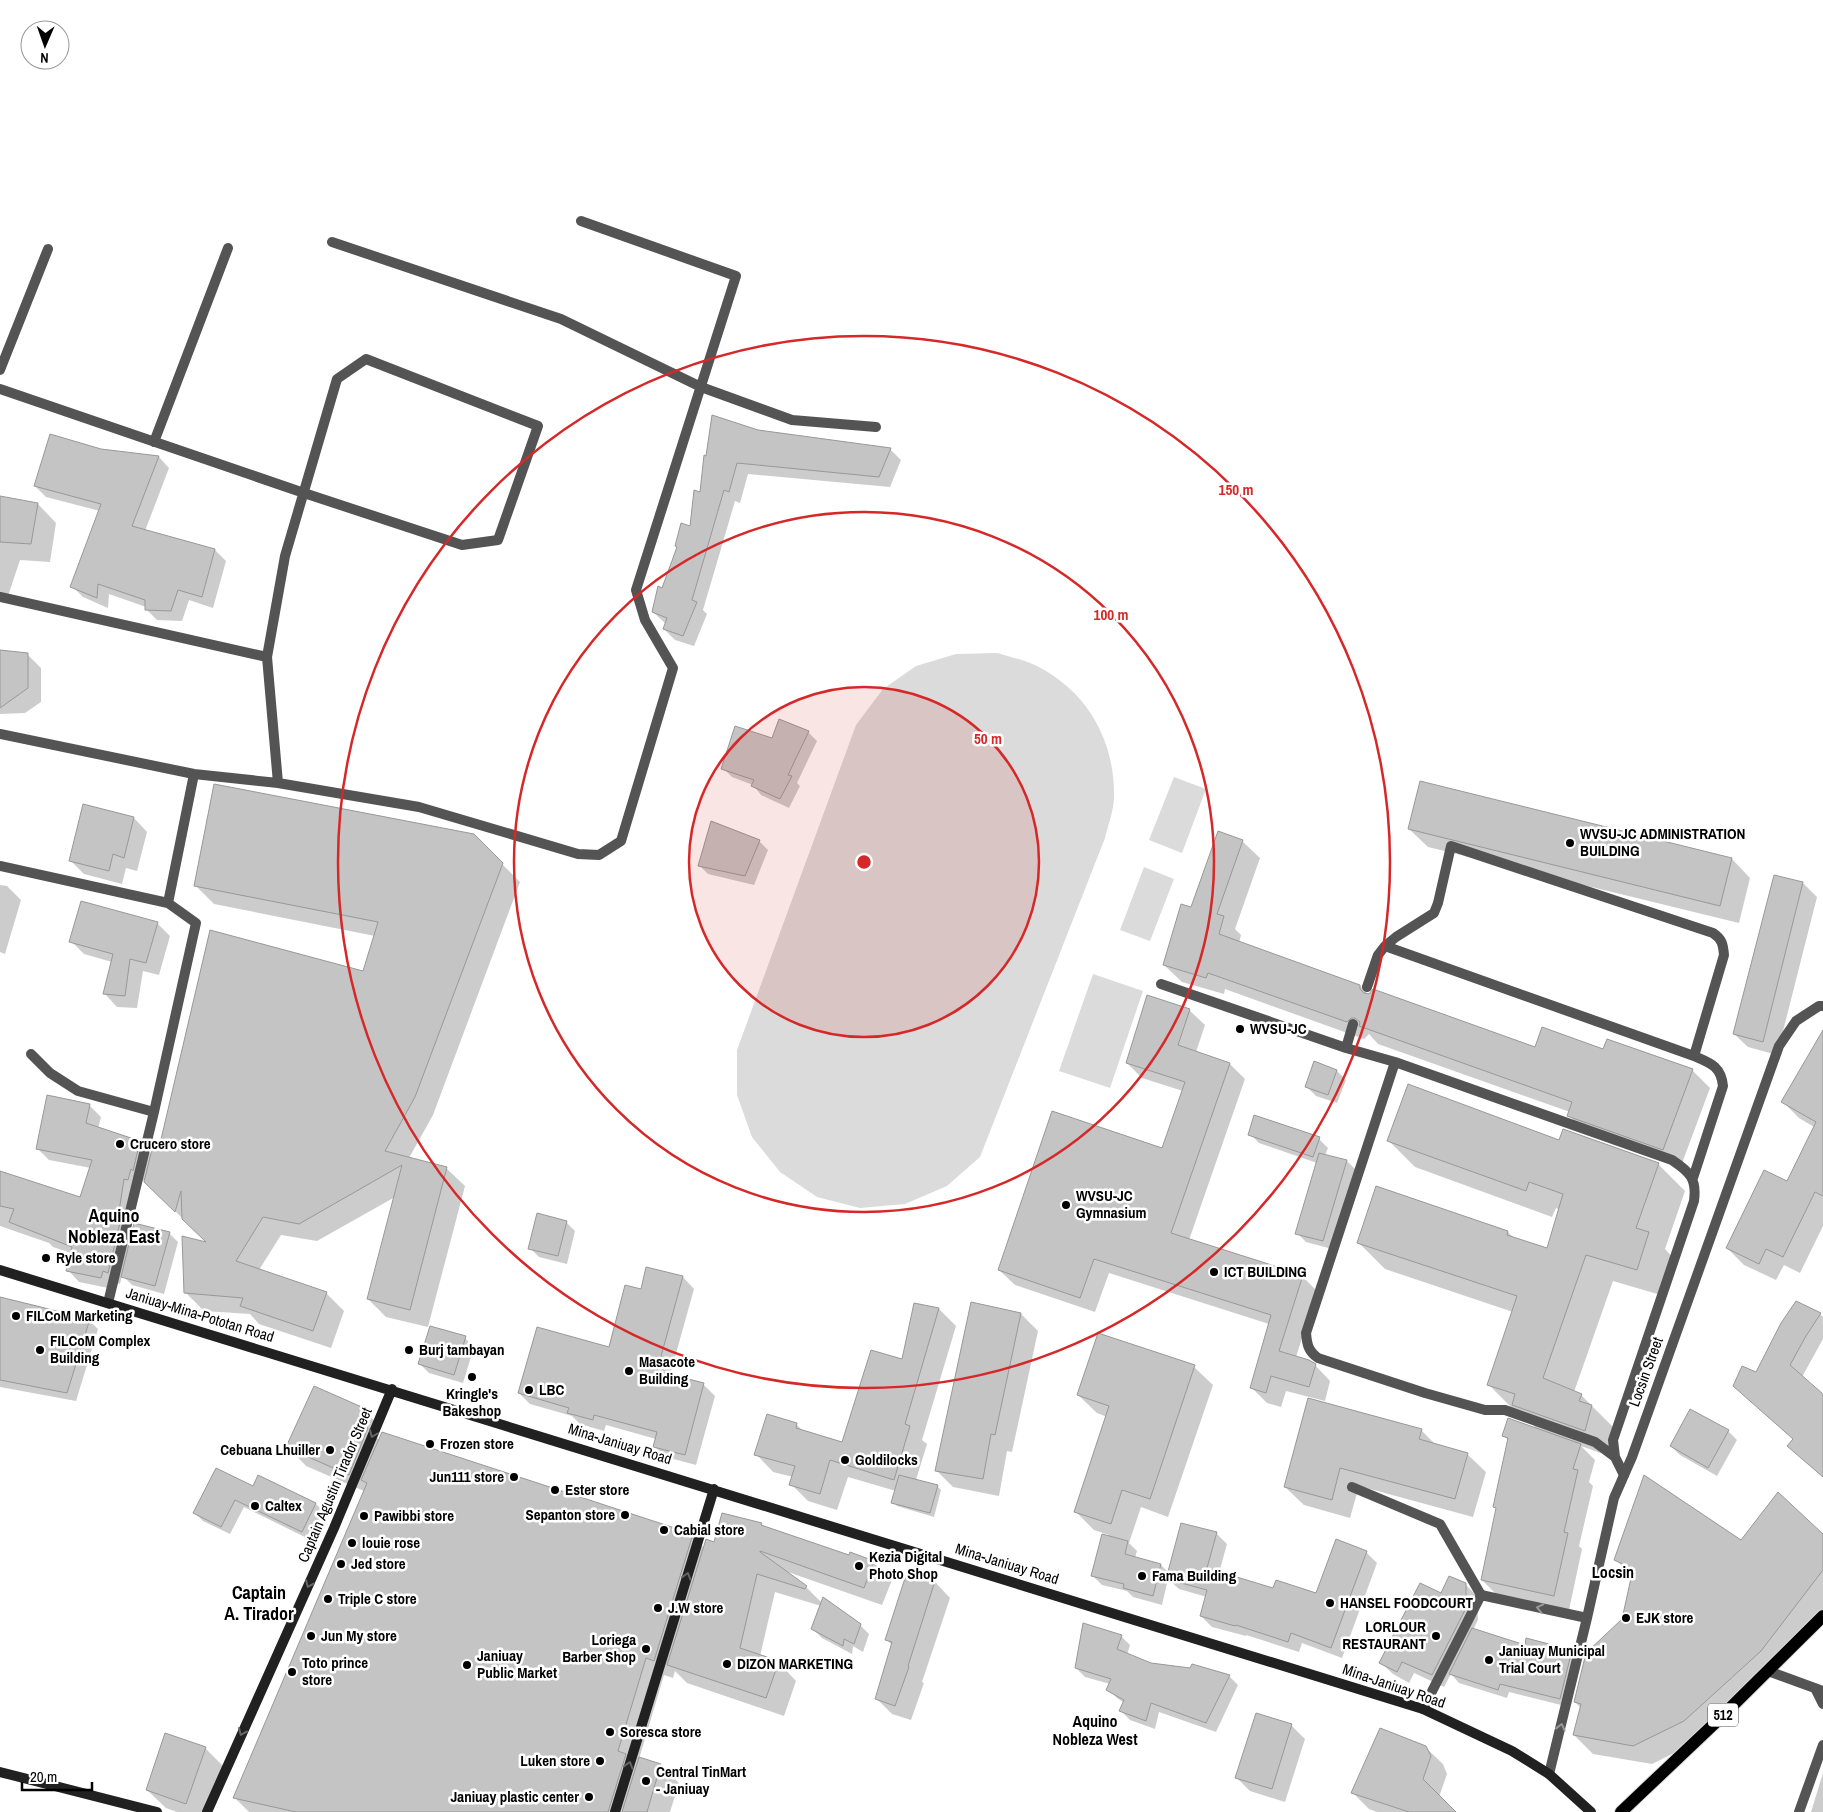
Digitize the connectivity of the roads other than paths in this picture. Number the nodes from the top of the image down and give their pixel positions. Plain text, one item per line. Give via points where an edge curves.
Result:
1 (580, 221) dead end
2 (332, 242) dead end
3 (228, 248) dead end
4 (48, 250) dead end
5 (0, 370) edge
6 (701, 388) junction
7 (0, 389) edge
8 (876, 426) dead end
9 (154, 442) junction
10 (304, 493) junction
11 (0, 597) edge
12 (268, 657) junction
13 (0, 734) edge
14 (194, 774) junction
15 (278, 784) junction
16 (0, 866) edge
17 (168, 903) junction
18 (1385, 946) junction
19 (1161, 984) dead end
20 (1367, 987) dead end
21 (1823, 1006) edge
22 (1354, 1024) dead end
23 (1346, 1048) junction
24 (31, 1054) dead end
25 (1694, 1056) junction
26 (1395, 1062) junction
27 (154, 1112) junction
28 (1693, 1178) junction
29 (0, 1270) edge
30 (108, 1303) junction
31 (392, 1389) junction
32 (1615, 1456) junction
33 (1624, 1475) junction
34 (1352, 1487) dead end
35 (714, 1489) junction
36 (1482, 1595) junction
37 (1823, 1616) edge
38 (1587, 1618) junction
39 (1768, 1671) junction
40 (1819, 1690) edge
41 (1823, 1704) edge
42 (1424, 1709) junction
43 (1823, 1745) edge
44 (0, 1772) edge
45 (1549, 1774) junction
46 (157, 1812) edge
47 (206, 1812) edge
48 (615, 1812) edge
49 (1591, 1812) edge
50 (1621, 1812) edge
51 (1799, 1812) edge

1 - 6 street via 736,276
2 - 6 street via 561,319
3 - 9 street
4 - 5 street
6 - 8 street via 792,420
6 - 15 street via 636,590 645,620 673,668 620,841 599,855 578,854 419,807
7 - 9 street
9 - 10 street
10 - 10 street via 462,545 498,540 538,426 366,359 337,379
10 - 12 street via 285,556
11 - 12 street
12 - 15 street
13 - 14 street
14 - 15 street
14 - 17 street
16 - 17 street
17 - 27 street via 196,923
18 - 20 street via 1378,955
18 - 25 street
18 - 25 street via 1434,913 1450,846 1713,933 1720,938 1724,954
19 - 23 street
21 - 33 street, Locsin Street via 1796,1021 1779,1046
22 - 23 street
23 - 26 street
24 - 27 street via 50,1073 78,1091
25 - 28 street via 1719,1070 1723,1086
26 - 28 street via 1672,1160
26 - 32 street via 1306,1333 1311,1354 1425,1393 1485,1410 1505,1410 1595,1442
27 - 30 street
28 - 32 street via 1696,1189 1694,1201 1613,1440
29 - 30 main road, Janiuay-Mina-Pototan Road
30 - 31 main road, Janiuay-Mina-Pototan Road
31 - 35 main road, Mina-Janiuay Road
31 -> 47 main road, Captain Agustin Tirador Street via 334,1528
32 - 33 street
33 - 38 street, Locsin Street via 1614,1498
34 - 36 street via 1440,1524
35 - 42 main road, Mina-Janiuay Road
48 -> 35 main road
38 -> 36 street
36 - 42 street
37 - 39 main road, 512
45 -> 38 street, Locsin Street
39 - 40 street
39 - 50 main road, 512
40 - 41 street
42 - 45 main road, Mina-Janiuay Road via 1503,1746
43 - 51 street
44 - 46 main road
45 - 49 main road, Mina-Janiuay Road

